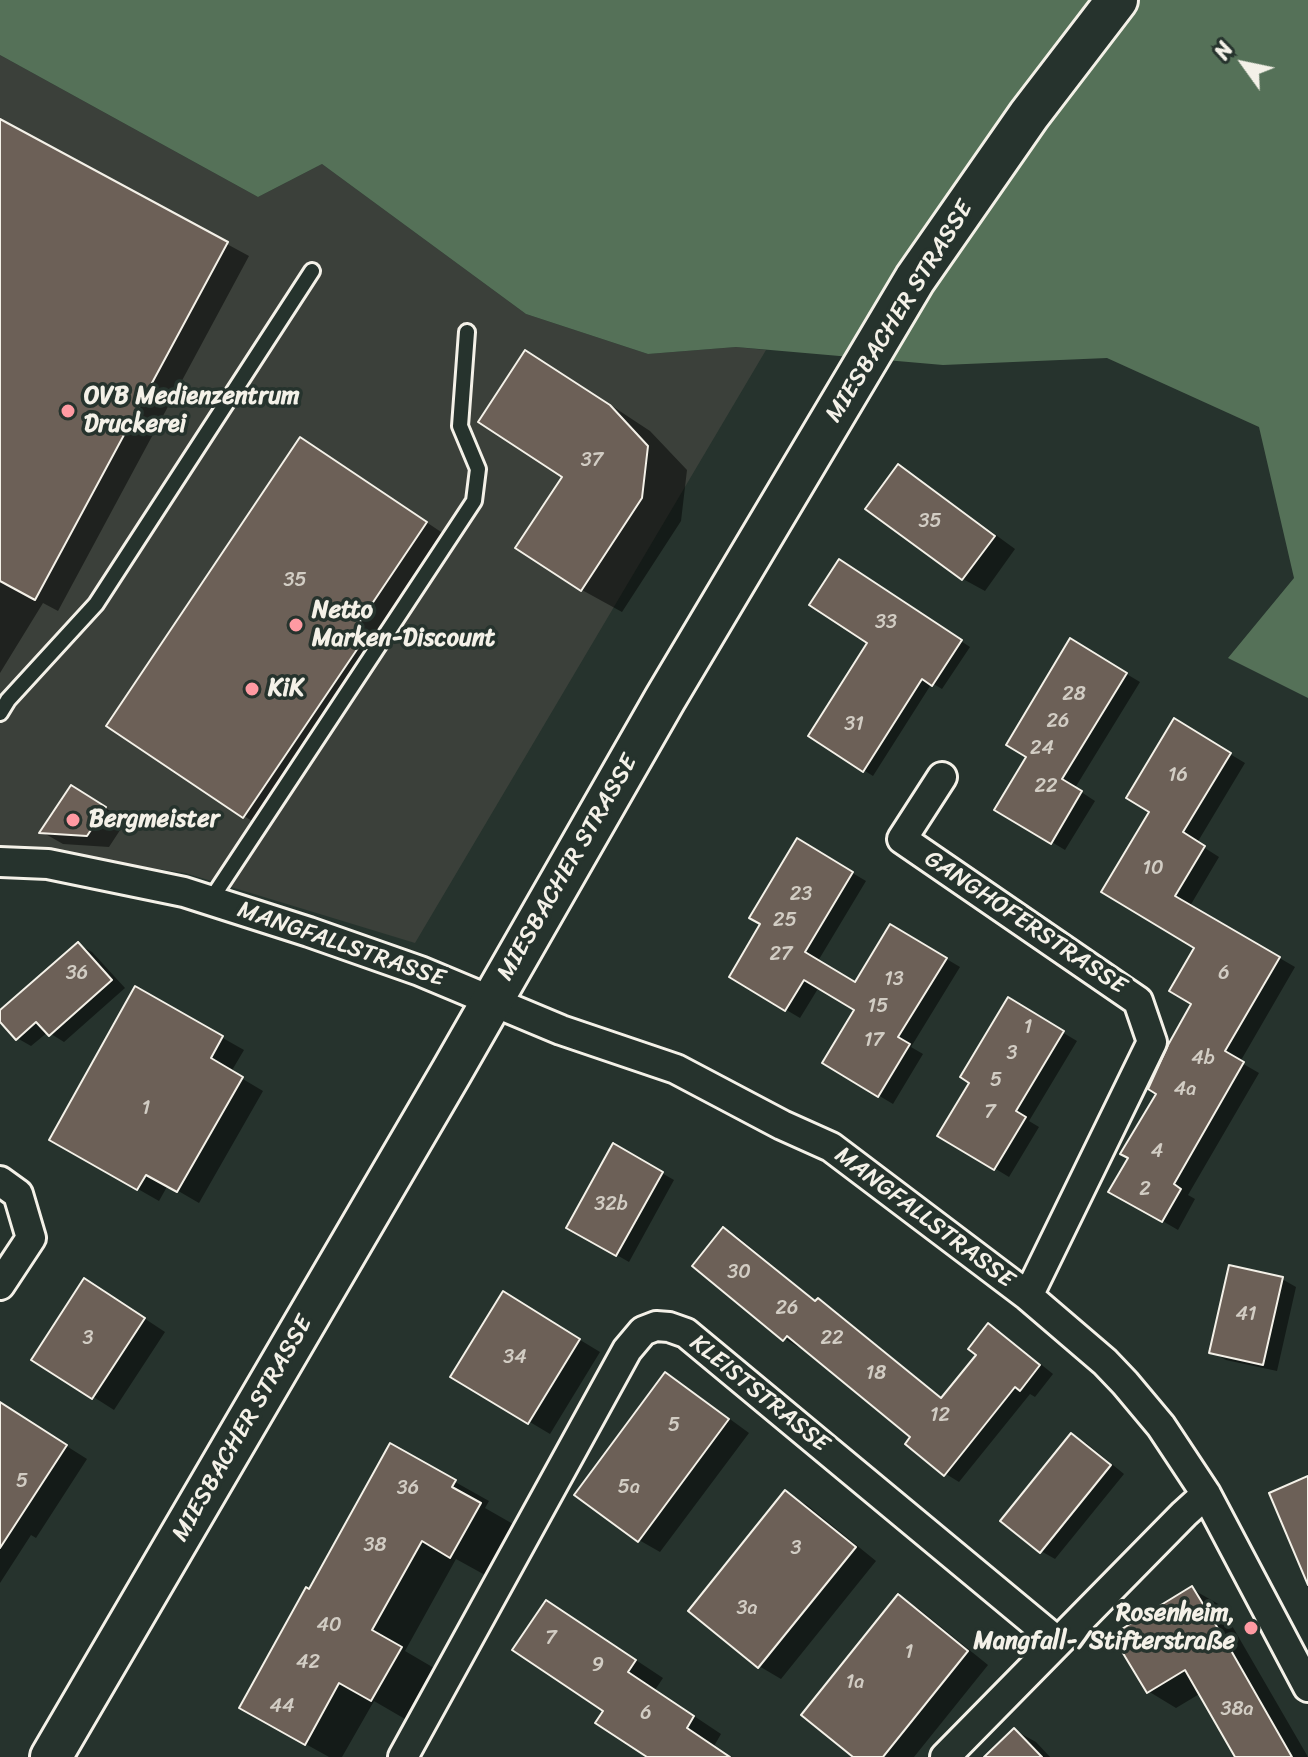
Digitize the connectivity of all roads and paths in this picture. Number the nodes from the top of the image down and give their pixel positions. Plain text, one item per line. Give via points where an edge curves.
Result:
1 (1117, 0) edge
2 (312, 271) dead end
3 (467, 332) dead end
4 (0, 713) edge
5 (942, 777) dead end
6 (0, 862) edge
7 (210, 901) junction
8 (493, 1000) junction
9 (0, 1181) edge
10 (0, 1285) edge
11 (1028, 1296) junction
12 (1206, 1494) junction
13 (1058, 1642) junction
14 (1308, 1687) edge
15 (406, 1756) edge
16 (51, 1757) edge
17 (945, 1757) edge

1 - 8 main road, MIESBACHER STRASSE via 915,279
2 - 4 lane via 96,604
3 - 7 lane via 460,426 478,469 474,501
5 - 11 street, GANGHOFERSTRASSE via 902,839 1138,1001 1152,1042
6 - 7 street, MANGFALLSTRASSE via 48,864
7 - 8 street, MANGFALLSTRASSE
8 - 11 street, MANGFALLSTRASSE via 561,1030 676,1069 831,1147
8 - 16 main road, MIESBACHER STRASSE
9 - 10 street via 18,1194 31,1238
11 - 12 street, MANGFALLSTRASSE via 1125,1383
12 - 13 street
12 - 14 street, MANGFALLSTRASSE
13 - 15 street, KLEISTSTRASSE via 686,1333 656,1326 643,1331 627,1350
13 - 17 street

